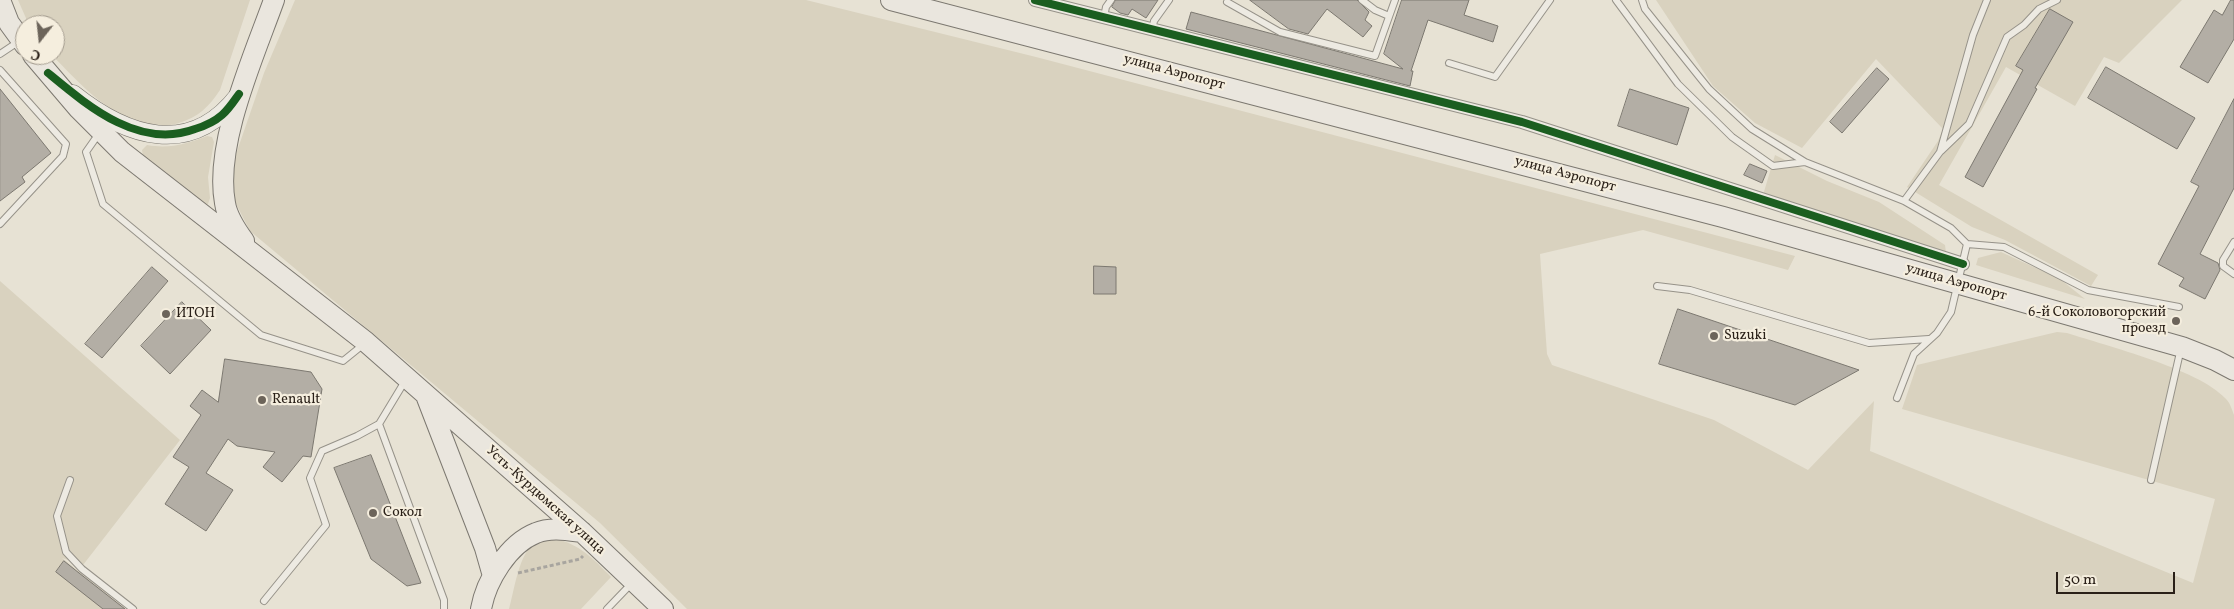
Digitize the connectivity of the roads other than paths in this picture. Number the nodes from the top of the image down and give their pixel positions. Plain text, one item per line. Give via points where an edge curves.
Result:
1 (0, 0) edge
2 (274, 0) edge
3 (891, 0) edge
4 (1035, 0) edge
5 (1111, 0) edge
6 (1169, 0) edge
7 (1362, 0) edge
8 (1395, 0) edge
9 (1550, 0) edge
10 (1616, 0) edge
11 (1642, 0) edge
12 (1987, 0) edge
13 (2057, 0) edge
14 (1054, 2) edge
15 (1227, 2) dead end
16 (1389, 16) junction
17 (1104, 17) junction
18 (4, 24) edge
19 (1152, 30) junction
20 (15, 35) edge
21 (15, 49) edge
22 (0, 54) edge
23 (1449, 63) dead end
24 (41, 65) edge
25 (0, 70) edge
26 (48, 73) junction
27 (239, 94) junction
28 (101, 131) junction
29 (1940, 152) junction
30 (1805, 162) junction
31 (1904, 201) junction
32 (0, 224) edge
33 (2234, 242) edge
34 (1967, 244) junction
35 (250, 251) junction
36 (1963, 264) junction
37 (2234, 274) edge
38 (1958, 284) junction
39 (1657, 286) dead end
40 (2179, 307) dead end
41 (1929, 339) junction
42 (366, 342) junction
43 (2182, 347) junction
44 (2234, 370) edge
45 (407, 378) junction
46 (426, 394) junction
47 (1897, 398) dead end
48 (379, 424) junction
49 (70, 480) dead end
50 (2151, 480) dead end
51 (584, 542) junction
52 (493, 576) junction
53 (632, 582) junction
54 (264, 600) dead end
55 (134, 609) edge
56 (444, 609) edge
57 (481, 609) edge
58 (607, 609) edge
59 (663, 609) edge

1 - 18 main road, Усть-Курдюмская улица
2 - 27 main road
3 - 38 main road, улица Аэропорт via 1723,217
4 - 14 street
5 - 17 lane
6 - 19 lane via 1154,21
7 - 16 lane
8 - 16 lane
9 - 23 lane via 1495,77
10 - 30 lane via 1678,84 1732,137 1773,166
11 - 30 lane via 1645,9 1709,89 1752,129
12 - 29 lane via 1972,35
13 - 29 lane via 2040,9 2007,37 1969,124
14 - 17 street
15 - 16 lane via 1280,32 1375,56
17 - 19 street
18 - 20 main road, Усть-Курдюмская улица
19 - 36 street via 1522,122
21 - 22 lane
24 - 26 main road, Усть-Курдюмская улица
25 - 32 lane via 66,144 63,156
26 - 27 street via 84,103 111,119 136,131 156,134 185,133 212,122
26 - 28 main road, Усть-Курдюмская улица
27 - 35 main road via 222,184 225,206
28 - 35 main road, Усть-Курдюмская улица via 122,152
28 - 42 lane via 86,152 104,204 261,335 344,361
29 - 31 lane
30 - 31 lane
31 - 34 lane via 1951,228
33 - 37 lane via 2223,266
34 - 36 lane
34 - 40 lane via 2004,247 2088,290
35 - 42 main road, Усть-Курдюмская улица
36 - 38 lane
38 - 41 lane via 1951,312
38 - 43 main road, улица Аэропорт
39 - 41 lane via 1690,290 1869,343
41 - 47 lane via 1914,354
42 - 45 main road, Усть-Курдюмская улица
43 - 44 main road, улица Аэропорт
43 - 50 lane
45 - 46 main road, Усть-Курдюмская улица
45 - 48 lane
46 - 51 main road, Усть-Курдюмская улица
46 - 52 main road, Усть-Курдюмская улица via 467,498
48 - 54 lane via 322,450 310,478 326,525
48 - 56 lane via 444,600
49 - 55 lane via 57,516 66,552 82,569
51 - 52 main road via 560,529 536,532 520,543
51 - 53 main road, Усть-Курдюмская улица
52 - 57 main road
53 - 58 lane
53 - 59 main road, Усть-Курдюмская улица

